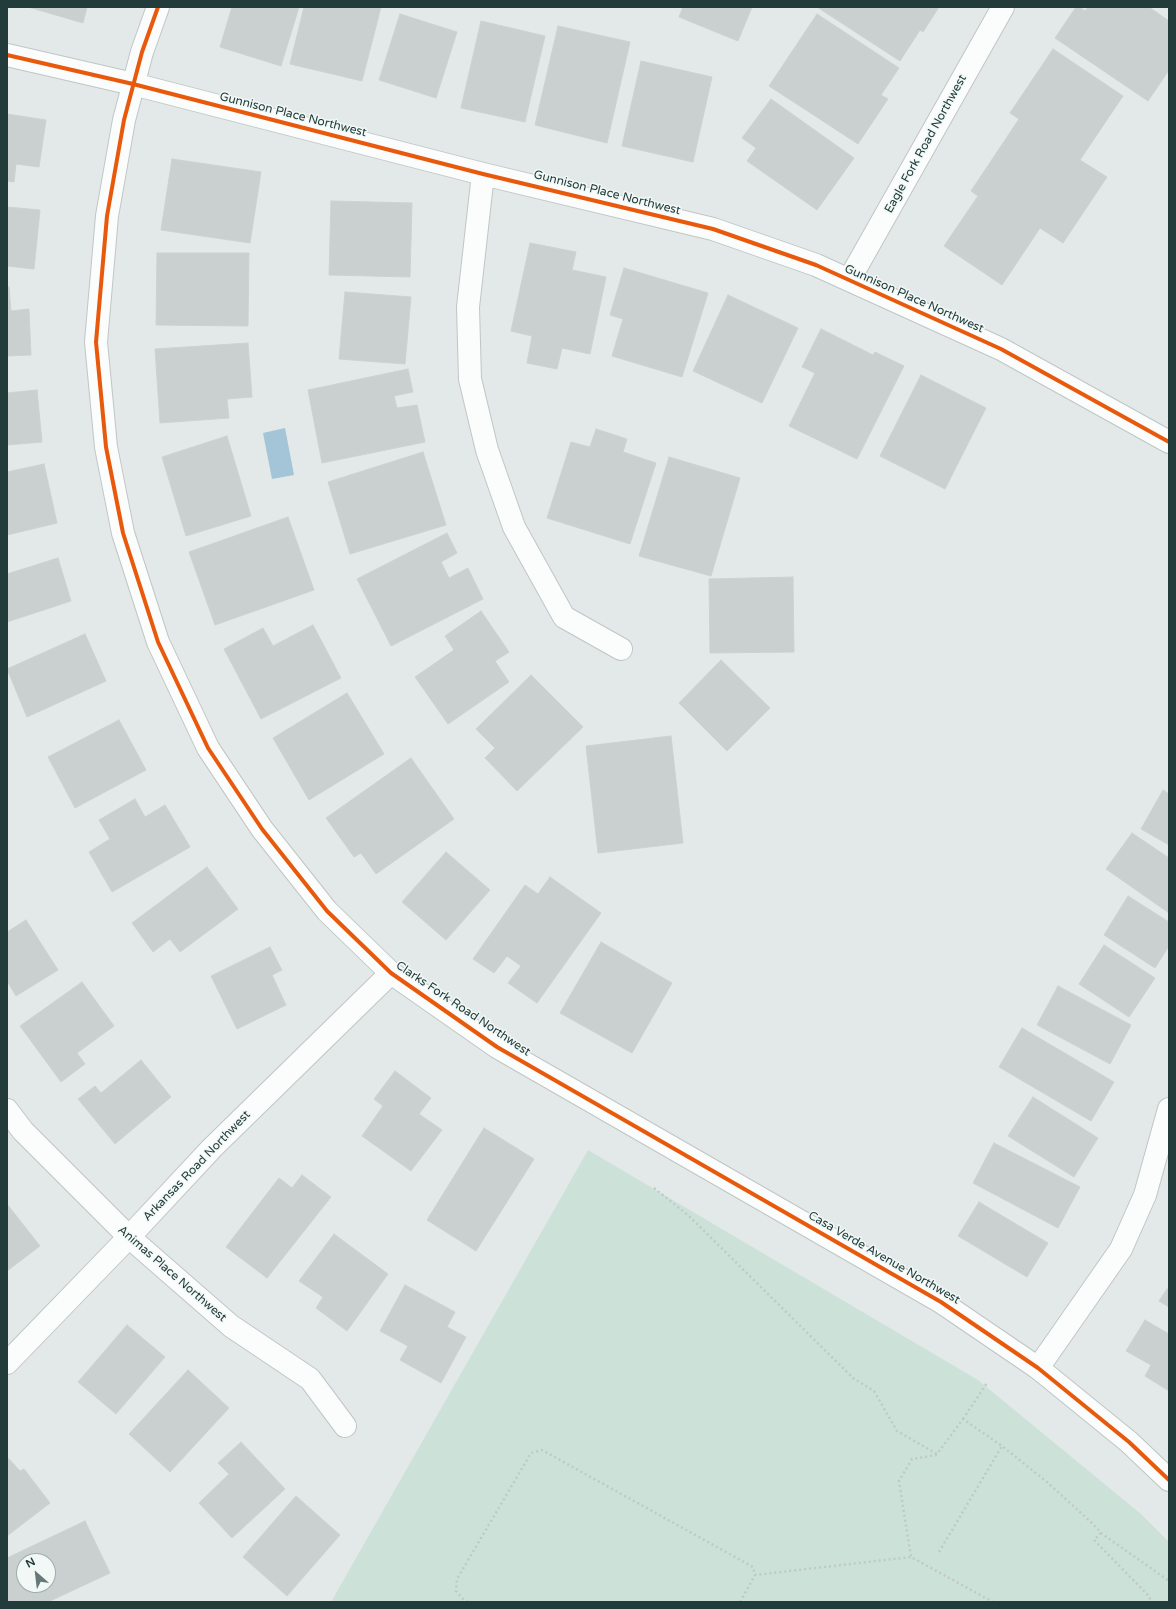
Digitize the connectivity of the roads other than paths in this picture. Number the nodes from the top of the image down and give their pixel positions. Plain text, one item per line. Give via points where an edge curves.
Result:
1 (158, 7) edge
2 (1003, 7) edge
3 (7, 55) edge
4 (133, 84) junction
5 (483, 174) junction
6 (849, 280) junction
7 (1169, 442) edge
8 (621, 649) dead end
9 (391, 973) junction
10 (1169, 1109) edge
11 (7, 1110) edge
12 (607, 1111) joint
13 (129, 1237) junction
14 (7, 1363) edge
15 (1038, 1368) junction
16 (345, 1426) dead end
17 (1169, 1480) edge

1 - 4 street, Clarks Fork Road Northwest
2 - 6 street, Eagle Fork Road Northwest
3 - 4 street, Gunnison Place Northwest
4 - 5 street, Gunnison Place Northwest
4 - 9 street, Clarks Fork Road Northwest via 107,216 96,342 106,447 123,534 158,642 208,748 262,829 327,911
5 - 6 street, Gunnison Place Northwest via 713,230 816,265
5 - 8 street via 468,307 470,379 487,450 514,527 564,617
6 - 7 street, Gunnison Place Northwest via 1001,349
9 - 12 street, Clarks Fork Road Northwest via 497,1047
9 - 13 street, Arkansas Road Northwest via 212,1148
10 - 15 street via 1145,1195 1121,1249
11 - 13 street, Animas Place Northwest via 23,1131
12 - 15 street, Casa Verde Avenue Northwest via 941,1302
13 - 14 street, Arkansas Road Northwest
13 - 16 street, Animas Place Northwest via 231,1326 310,1379
15 - 17 street, Casa Verde Avenue Northwest via 1129,1442

